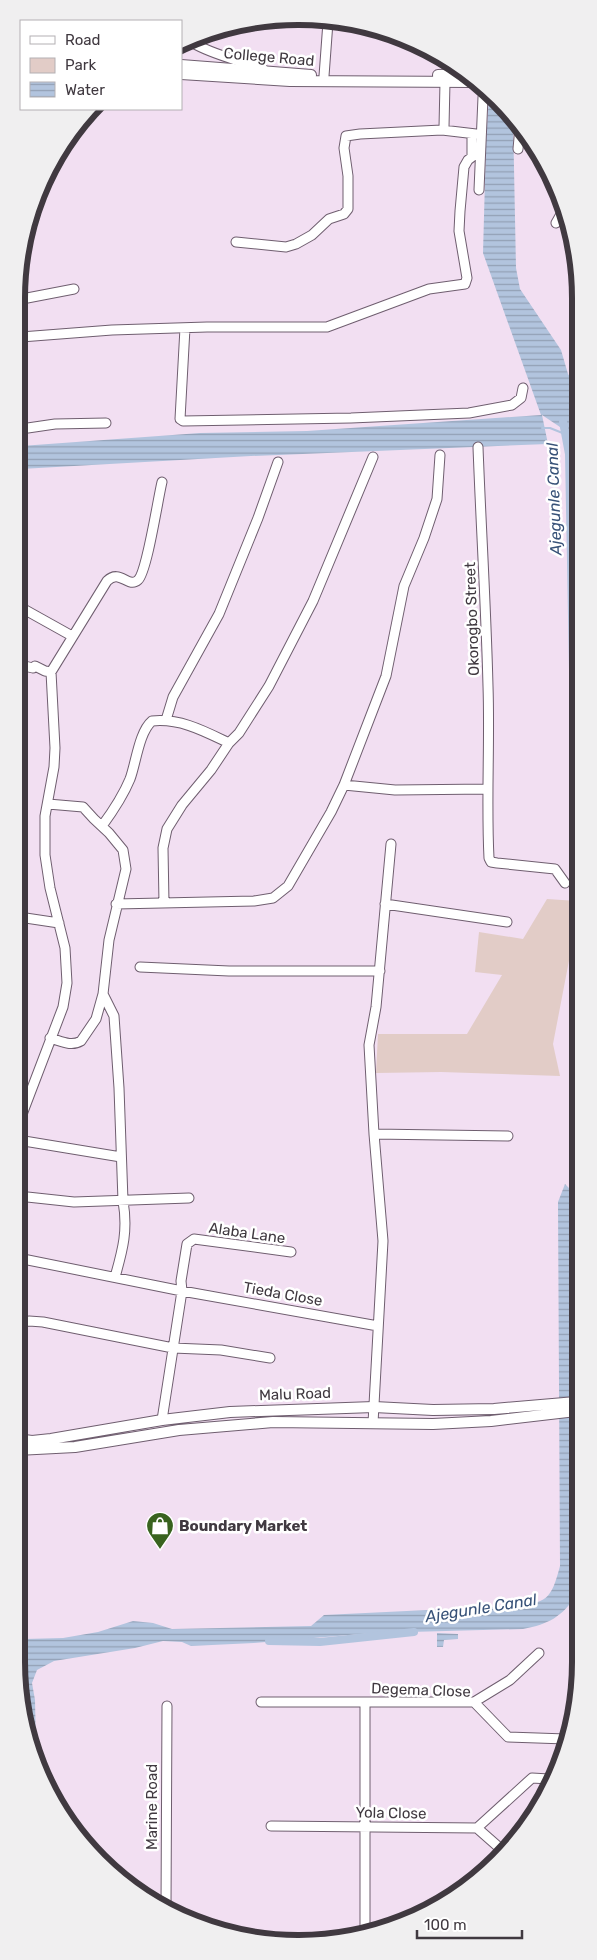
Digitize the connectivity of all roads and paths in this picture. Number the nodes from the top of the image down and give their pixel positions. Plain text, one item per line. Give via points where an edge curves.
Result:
1 (327, 27) edge
2 (196, 45) edge
3 (182, 65) edge
4 (265, 70) junction
5 (182, 74) edge
6 (321, 79) junction
7 (461, 79) edge
8 (462, 80) edge
9 (445, 82) junction
10 (483, 97) dead end
11 (442, 130) junction
12 (476, 134) junction
13 (519, 138) edge
14 (518, 149) dead end
15 (479, 190) dead end
16 (559, 217) edge
17 (556, 223) dead end
18 (236, 242) dead end
19 (74, 289) dead end
20 (25, 298) edge
21 (185, 328) junction
22 (25, 337) edge
23 (523, 388) dead end
24 (106, 423) dead end
25 (25, 429) edge
26 (478, 447) dead end
27 (440, 455) dead end
28 (374, 457) dead end
29 (278, 462) dead end
30 (162, 482) dead end
31 (25, 610) edge
32 (72, 636) junction
33 (25, 666) edge
34 (51, 672) junction
35 (166, 720) junction
36 (229, 743) junction
37 (344, 785) junction
38 (488, 790) junction
39 (48, 804) junction
40 (102, 826) junction
41 (391, 844) dead end
42 (565, 883) dead end
43 (164, 903) junction
44 (116, 904) junction
45 (386, 904) junction
46 (25, 918) edge
47 (507, 922) dead end
48 (59, 923) junction
49 (140, 967) dead end
50 (380, 971) junction
51 (103, 994) junction
52 (50, 1038) junction
53 (25, 1106) edge
54 (374, 1134) junction
55 (508, 1136) dead end
56 (25, 1141) edge
57 (121, 1157) junction
58 (25, 1197) edge
59 (188, 1198) dead end
60 (122, 1200) junction
61 (292, 1252) dead end
62 (25, 1259) edge
63 (115, 1277) junction
64 (182, 1291) junction
65 (25, 1322) edge
66 (378, 1326) junction
67 (173, 1348) junction
68 (270, 1358) dead end
69 (572, 1402) edge
70 (374, 1407) junction
71 (572, 1412) edge
72 (180, 1417) junction
73 (162, 1420) junction
74 (373, 1423) junction
75 (180, 1430) junction
76 (25, 1440) edge
77 (25, 1450) edge
78 (540, 1653) dead end
79 (262, 1702) dead end
80 (365, 1702) junction
81 (474, 1702) junction
82 (167, 1706) dead end
83 (561, 1739) edge
84 (545, 1779) edge
85 (271, 1826) dead end
86 (365, 1827) junction
87 (477, 1828) junction
88 (499, 1847) edge
89 (166, 1900) edge
90 (365, 1927) edge

1 - 6 street
2 - 4 street
3 - 4 main road, College Road
4 - 6 main road, College Road
5 - 6 main road, College Road
6 - 7 main road
6 - 9 main road
8 - 9 main road
9 - 11 street
10 - 12 street
11 - 12 street
11 - 18 street via 346,136 348,208 344,214 329,219 312,235 286,247
12 - 15 street
12 - 21 street via 472,157 464,167 460,211 465,284 429,289 327,327
13 - 14 street
16 - 17 street
19 - 20 street
21 - 22 street
21 - 23 street via 179,413 183,421 469,412 512,405 521,398
24 - 25 street via 55,424
26 - 38 street, Okorogbo Street via 488,676
27 - 37 street via 437,499 404,586 386,676
28 - 36 street via 313,601 269,686
29 - 35 street via 219,614 173,697
30 - 32 street via 140,578 130,582 111,577
31 - 32 street
32 - 34 street
33 - 34 street
34 - 39 street via 55,748
35 - 36 street via 193,726
35 - 40 street via 152,721 147,725 130,778
36 - 43 street via 167,829 163,848
37 - 38 street via 395,790
37 - 43 street via 288,886 273,898
38 - 42 street, Okorogbo Street via 488,858 492,862 552,868 558,871
39 - 40 street via 83,807
39 - 48 street via 44,823 45,855
40 - 44 street via 125,857 126,869
41 - 45 street
43 - 44 street
44 - 51 street
45 - 47 street
45 - 50 street
46 - 48 street
48 - 52 street via 66,948 67,984 63,1007
49 - 50 street via 228,971
50 - 54 street via 369,1046
51 - 52 street via 96,1019 81,1041 73,1044
51 - 57 street via 114,1016
52 - 53 street
54 - 55 street
54 - 66 street via 383,1241
56 - 57 street
57 - 60 street
58 - 60 street via 74,1202
59 - 60 street
60 - 63 street via 126,1232
61 - 64 street, Alaba Lane via 194,1239 187,1244
62 - 63 street, Tieda Close
63 - 64 street, Tieda Close
64 - 66 street, Tieda Close
64 - 67 street, Alaba Lane
65 - 67 street via 42,1322
66 - 70 street
67 - 68 street via 221,1350
67 - 73 street, Alaba Lane
69 - 70 main road, Malu Road via 494,1409
70 - 72 main road, Malu Road via 254,1410
70 - 74 street
71 - 74 main road, Malu Road via 491,1421
72 - 73 main road, Malu Road
72 - 75 main road
73 - 76 main road, Malu Road via 51,1439
74 - 75 main road, Malu Road via 273,1422
75 - 77 main road, Malu Road via 75,1447
78 - 81 street via 510,1680
79 - 80 street, Degema Close
80 - 81 street, Degema Close
80 - 86 street
81 - 83 street, Degema Close via 508,1737
82 - 89 street, Marine Road
84 - 87 street via 532,1778
85 - 86 street, Yola Close
86 - 87 street, Yola Close
86 - 90 street
87 - 88 street

